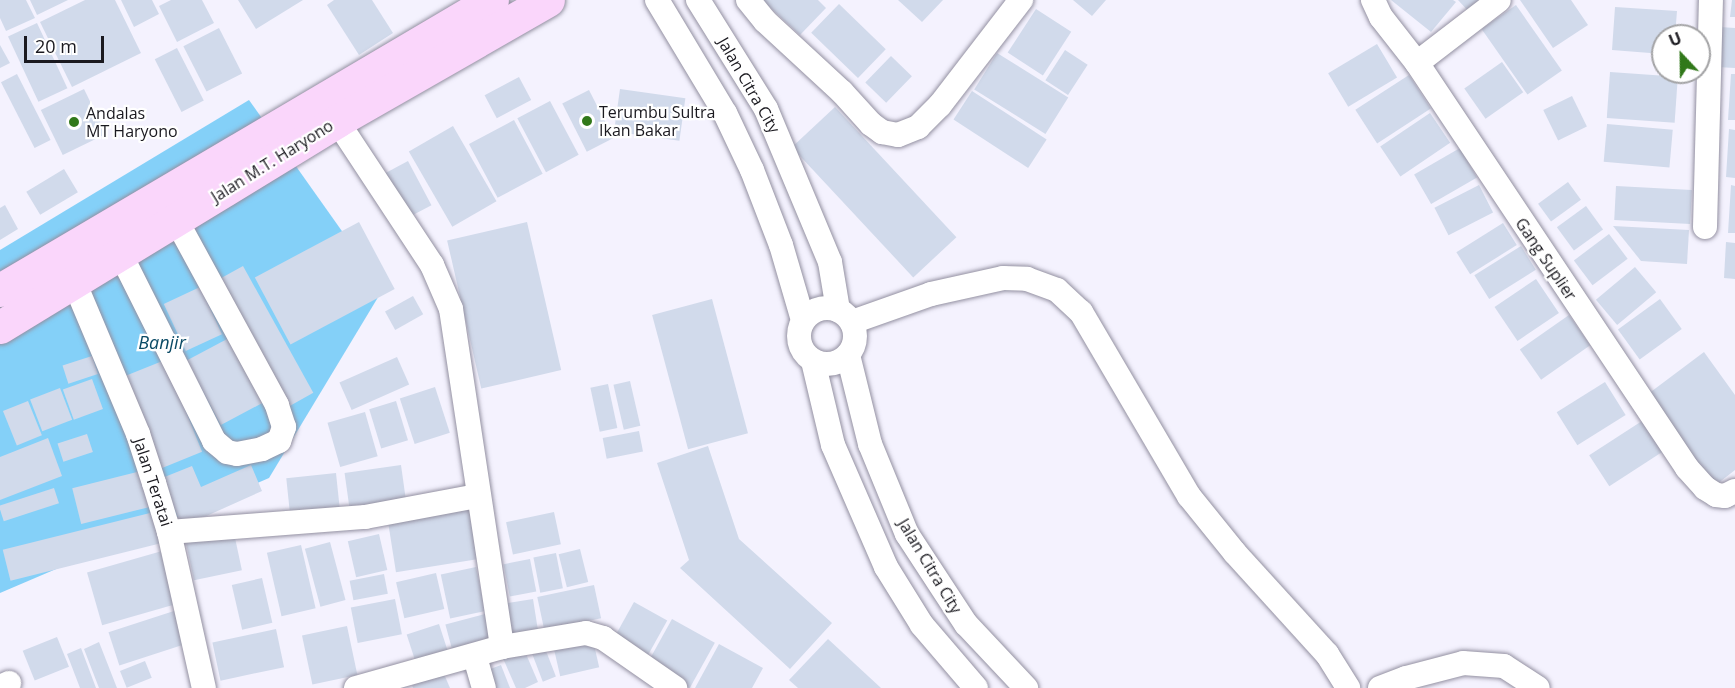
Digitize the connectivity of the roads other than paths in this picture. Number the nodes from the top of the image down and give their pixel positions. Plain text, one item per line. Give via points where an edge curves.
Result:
1 (492, 0) edge
2 (548, 0) edge
3 (698, 0) edge
4 (748, 0) edge
5 (1021, 0) edge
6 (1373, 0) edge
7 (1499, 0) edge
8 (1711, 0) edge
9 (664, 3) edge
10 (1417, 63) junction
11 (337, 121) junction
12 (177, 220) junction
13 (1705, 227) dead end
14 (121, 255) junction
15 (75, 284) junction
16 (0, 290) edge
17 (845, 316) junction
18 (803, 321) junction
19 (0, 327) edge
20 (848, 355) junction
21 (813, 361) junction
22 (1735, 491) edge
23 (477, 496) junction
24 (169, 532) junction
25 (502, 647) junction
26 (475, 657) junction
27 (200, 687) edge
28 (356, 688) edge
29 (484, 688) edge
30 (675, 688) edge
31 (976, 688) edge
32 (1026, 688) edge
33 (1348, 688) edge
34 (1380, 688) edge
35 (1538, 688) edge

1 - 16 main road, Jalan M.T. Haryono
2 - 11 main road, Jalan M.T. Haryono
3 - 17 street, Jalan Citra City via 766,109 830,262
4 - 5 street via 871,124 882,132 898,135 918,127 934,111
6 - 10 street, Gang Suplier via 1381,17
7 - 10 street
8 - 13 street
9 - 18 street via 752,170 781,245
10 - 22 street, Gang Suplier via 1687,468 1716,495
11 - 12 main road, Jalan M.T. Haryono
11 - 23 street via 420,244 446,292
12 - 14 main road, Jalan M.T. Haryono
12 - 14 street via 277,405 284,427 279,441 237,454 214,441
14 - 15 main road, Jalan M.T. Haryono
15 - 19 main road, Jalan M.T. Haryono
15 - 24 street, Jalan Teratai via 138,434
17 - 18 street via 822,308
17 - 20 street via 856,336
17 - 33 street via 993,280 1027,279 1057,290 1081,312 1189,496 1327,654
18 - 21 street via 798,336 800,346
20 - 21 street via 832,364
20 - 32 street, Jalan Citra City via 870,444 908,534 966,624
21 - 31 street via 833,445 886,567 922,625
23 - 24 street via 365,517
23 - 25 street
24 - 27 street, Jalan Teratai
25 - 26 street
25 - 30 street via 595,634
26 - 28 street
26 - 29 street
34 - 35 street via 1463,663 1504,666

